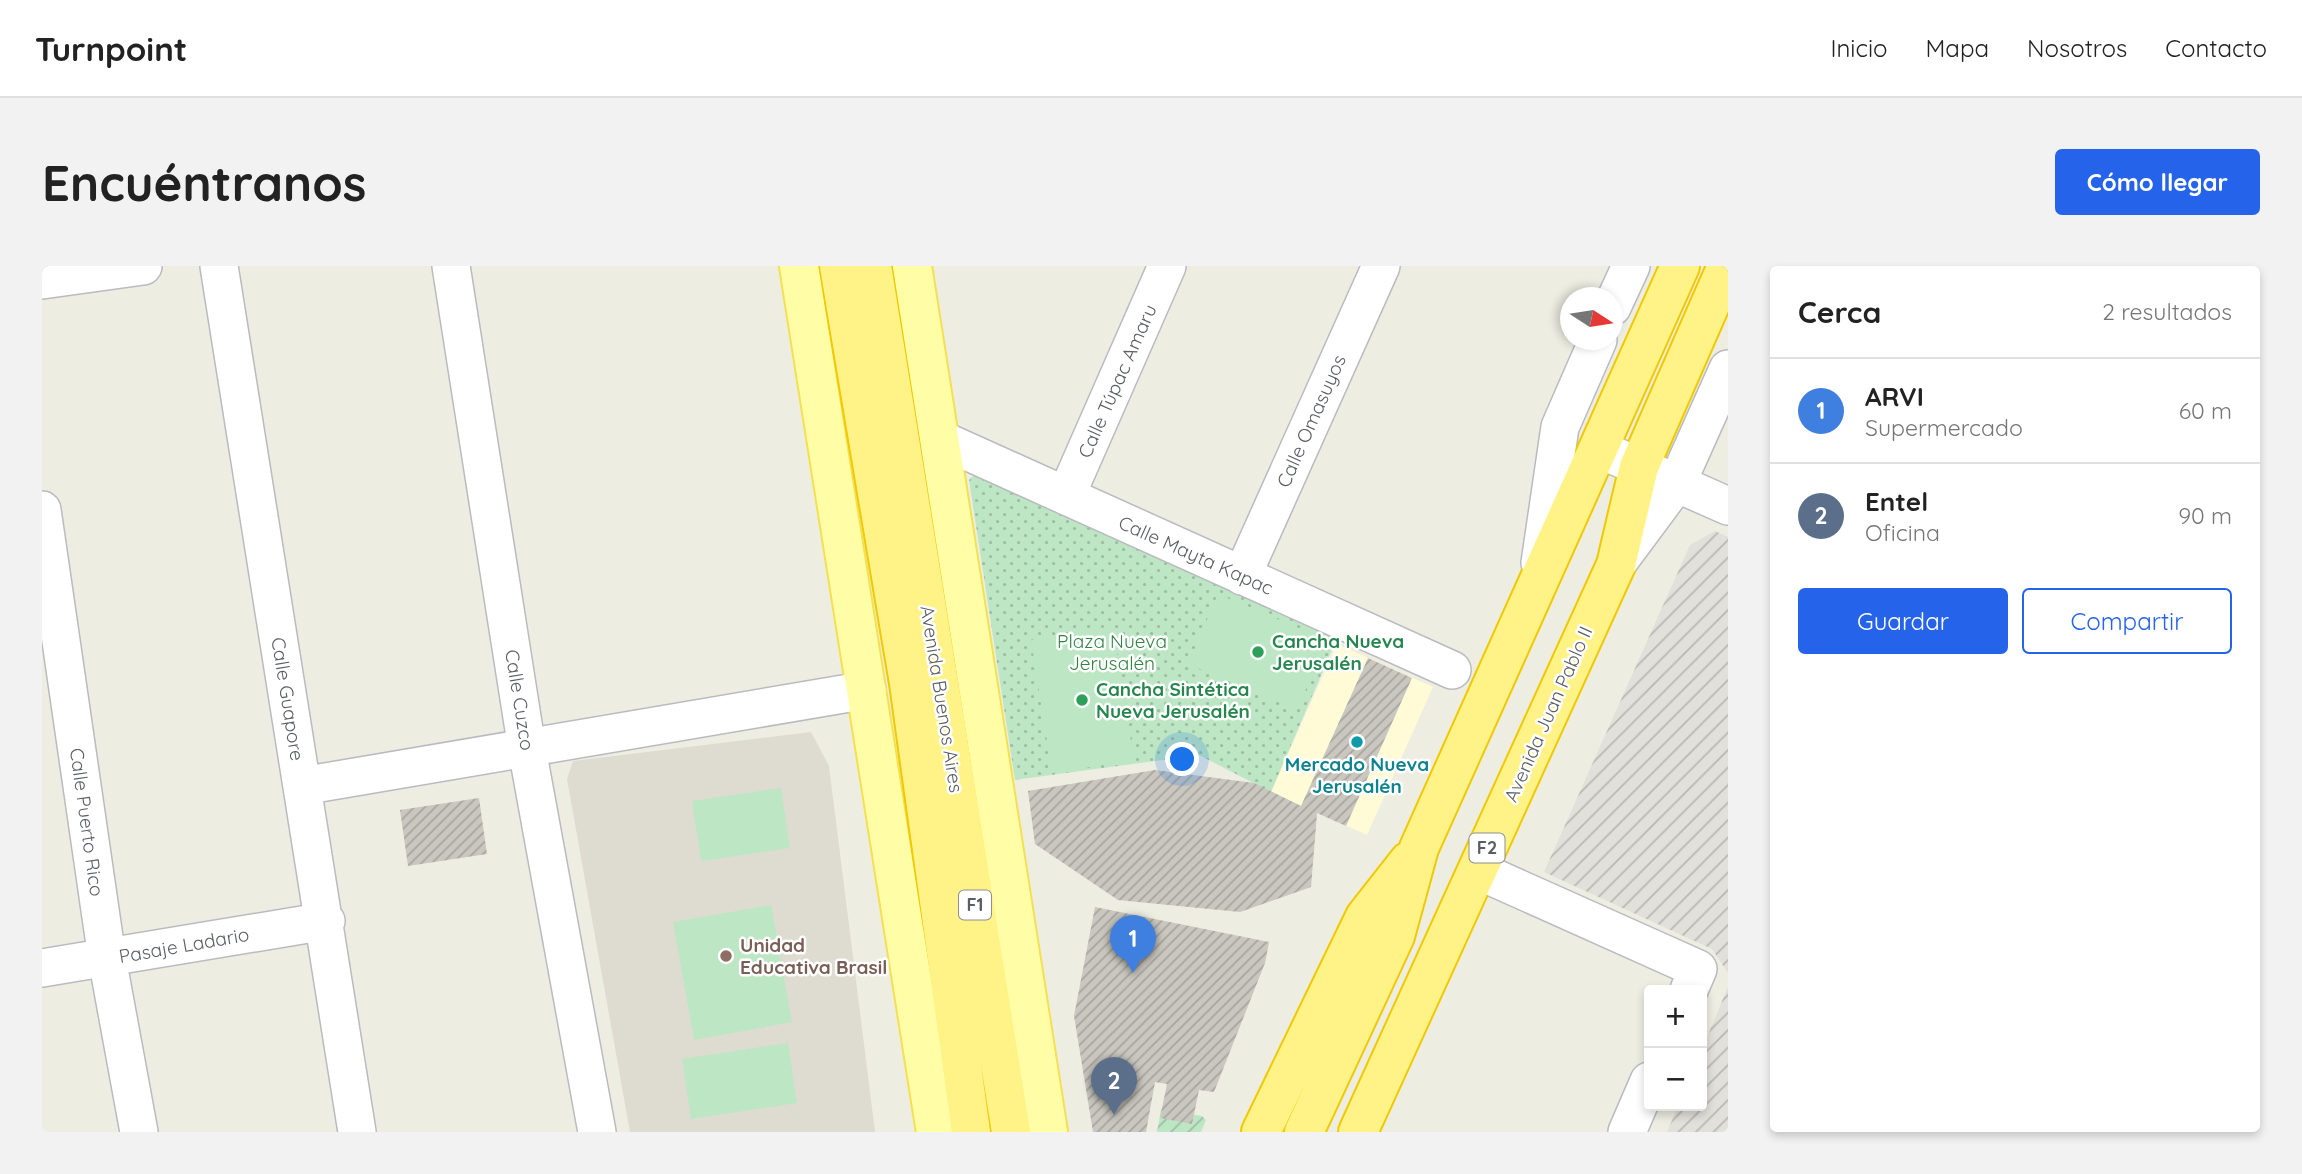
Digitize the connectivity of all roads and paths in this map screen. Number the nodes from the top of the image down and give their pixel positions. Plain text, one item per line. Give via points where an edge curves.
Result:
1 (143, 266) edge
2 (219, 266) edge
3 (451, 266) edge
4 (799, 266) edge
5 (839, 266) edge
6 (872, 266) edge
7 (1167, 266) edge
8 (1381, 266) edge
9 (1631, 266) edge
10 (1680, 266) edge
11 (1727, 266) edge
12 (916, 268) edge
13 (42, 280) edge
14 (1621, 287) edge
15 (1594, 350) edge
16 (1728, 369) edge
17 (940, 439) junction
18 (1599, 449) junction
19 (1639, 467) junction
20 (1677, 484) junction
21 (1066, 496) junction
22 (1728, 506) edge
23 (42, 510) edge
24 (1616, 565) junction
25 (1242, 576) junction
26 (1538, 582) junction
27 (1452, 670) dead end
28 (867, 690) junction
29 (527, 749) junction
30 (302, 786) junction
31 (1419, 848) junction
32 (1477, 870) junction
33 (326, 921) junction
34 (107, 958) junction
35 (42, 968) edge
36 (1691, 985) edge
37 (1644, 1093) edge
38 (139, 1132) edge
39 (357, 1132) edge
40 (597, 1132) edge
41 (936, 1132) edge
42 (971, 1132) edge
43 (1011, 1132) edge
44 (1048, 1132) edge
45 (1261, 1132) edge
46 (1304, 1132) edge
47 (1358, 1132) edge
48 (1627, 1132) edge

1 - 13 street
2 - 30 street, Calle Guapore
3 - 29 street, Calle Cuzco
4 - 28 main road
5 - 42 highway, Avenida Buenos Aires / F1 via 909,683
6 - 43 highway, Avenida Buenos Aires / F1
7 - 21 street, Calle Túpac Amaru
8 - 25 street, Calle Omasuyos
9 - 14 street
10 - 18 highway
11 - 19 highway, Avenida Juan Pablo II / F2
12 - 17 main road, Avenida Buenos Aires
15 - 26 street via 1560,427
16 - 20 street, Avenida Juan Pablo II
17 - 21 street, Calle Mayta Kapac
17 - 44 main road, Avenida Buenos Aires
18 - 19 street
18 - 26 highway
19 - 20 street
19 - 24 highway, Avenida Juan Pablo II / F2
20 - 22 street
20 - 24 street, Avenida Juan Pablo II
21 - 25 street, Calle Mayta Kapac
23 - 34 street, Calle Puerto Rico
24 - 32 highway, Avenida Juan Pablo II / F2
25 - 27 street, Calle Mayta Kapac
26 - 31 highway
28 - 29 street
28 - 41 main road
29 - 30 street
29 - 40 street, Calle Cuzco
30 - 33 street, Calle Guapore
31 - 45 highway via 1365,917
31 - 46 highway via 1395,936
32 - 36 street via 1698,969
32 - 47 highway, Avenida Juan Pablo II / F2
33 - 34 street, Pasaje Ladario
33 - 39 street, Calle Guapore
34 - 35 street, Pasaje Ladario
34 - 38 street, Calle Puerto Rico
37 - 48 street

